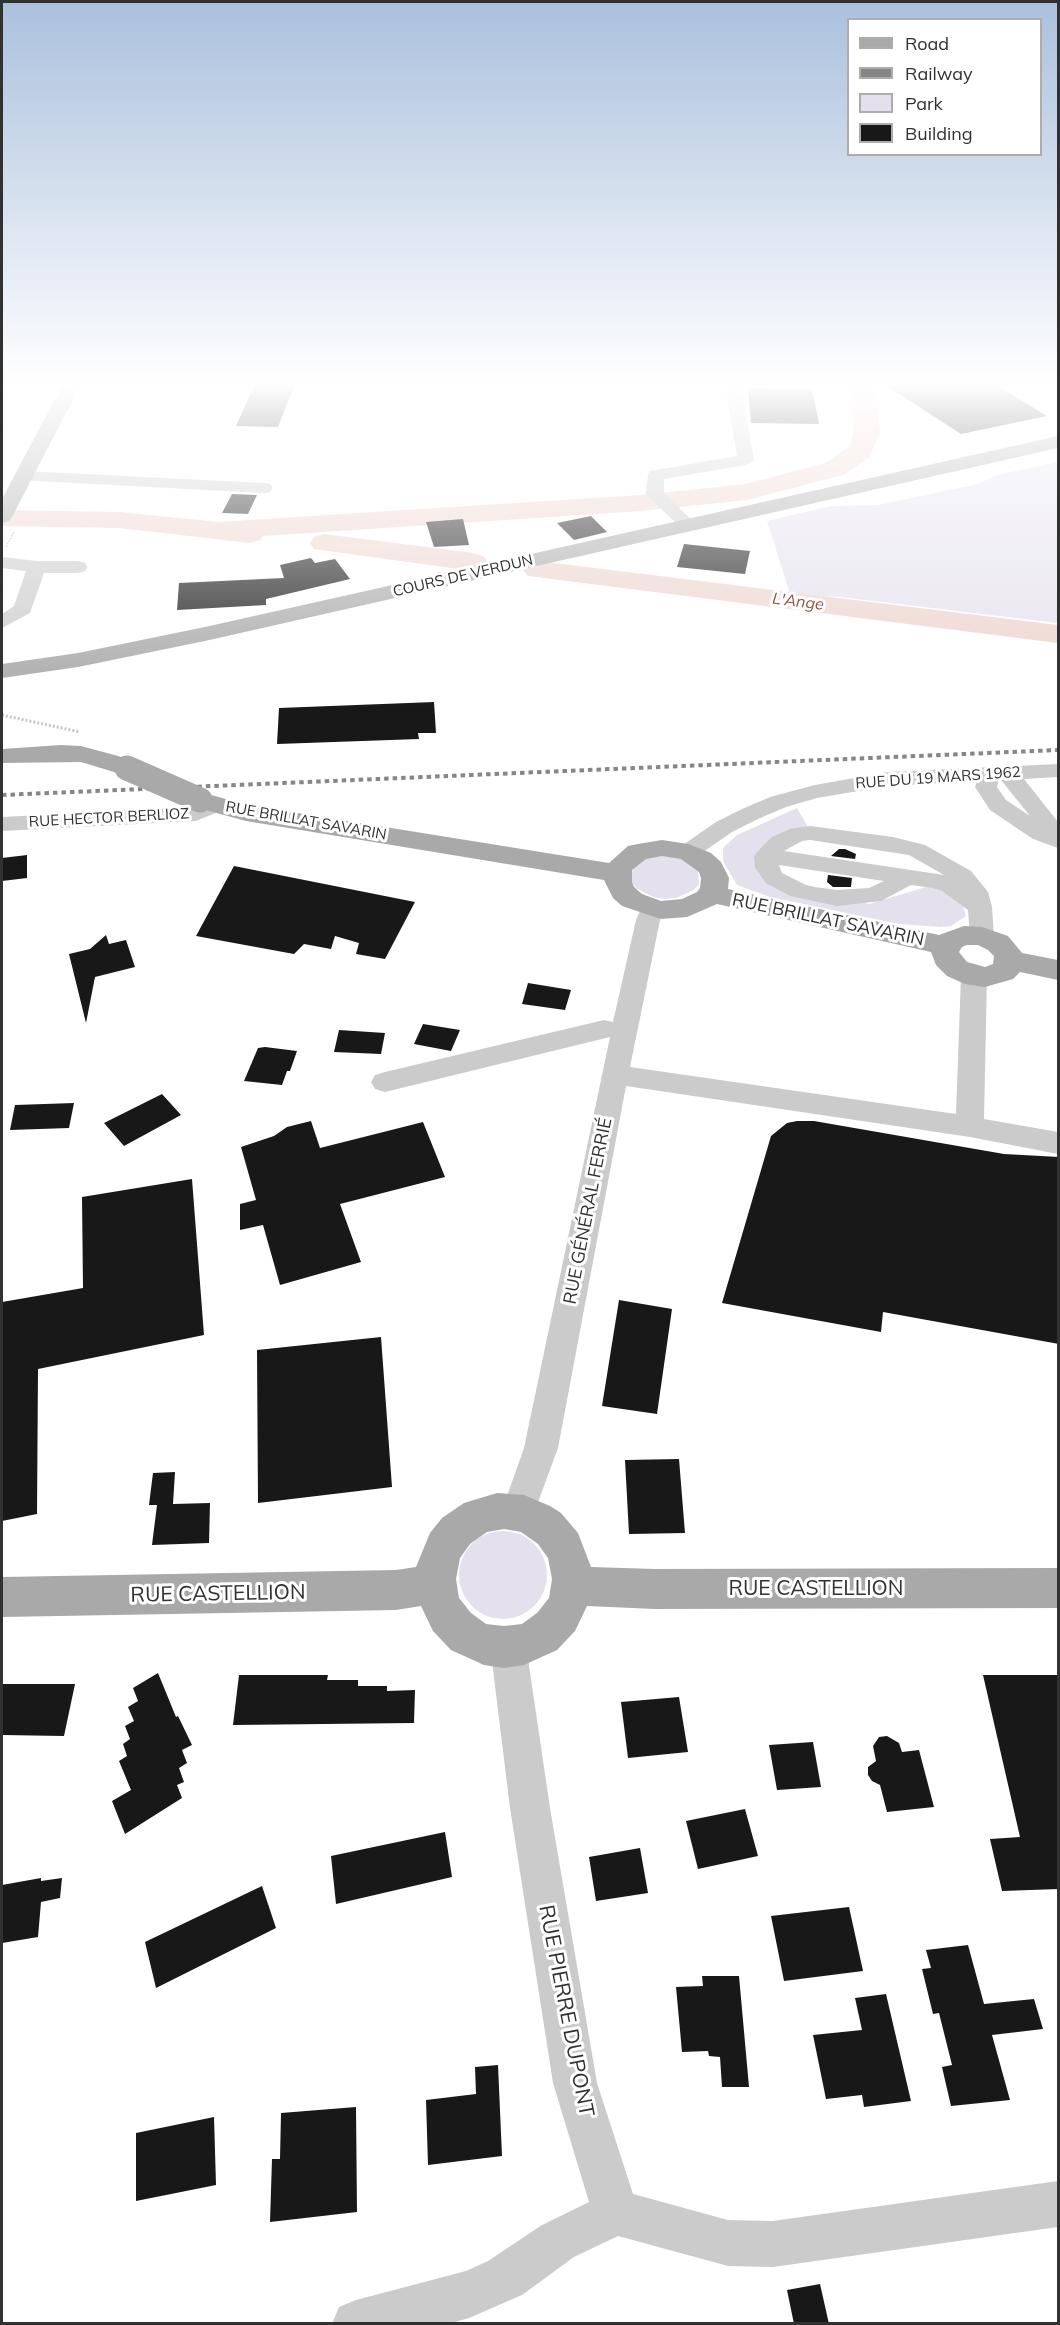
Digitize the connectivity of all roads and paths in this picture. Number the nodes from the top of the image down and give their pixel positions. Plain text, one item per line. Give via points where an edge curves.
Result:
1 (15, 492) edge
2 (659, 492) edge
3 (833, 492) edge
4 (9, 523) edge
5 (688, 525) junction
6 (2, 555) edge
7 (2, 563) edge
8 (37, 567) junction
9 (78, 567) dead end
10 (2, 622) edge
11 (78, 660) junction
12 (2, 671) edge
13 (2, 683) edge
14 (2, 715) edge
15 (77, 731) dead end
16 (2, 756) edge
17 (1059, 771) edge
18 (999, 773) junction
19 (936, 776) junction
20 (1059, 778) edge
21 (208, 803) junction
22 (998, 805) junction
23 (1034, 805) junction
24 (2, 824) edge
25 (1059, 837) edge
26 (1059, 842) edge
27 (688, 852) junction
28 (617, 873) junction
29 (710, 894) junction
30 (653, 908) junction
31 (980, 908) junction
32 (982, 936) junction
33 (946, 946) junction
34 (1009, 960) junction
35 (1059, 970) edge
36 (974, 976) junction
37 (610, 1022) junction
38 (615, 1076) junction
39 (385, 1082) dead end
40 (970, 1127) junction
41 (1059, 1143) edge
42 (519, 1513) junction
43 (434, 1585) junction
44 (574, 1586) junction
45 (1059, 1588) edge
46 (2, 1597) edge
47 (508, 1645) junction
48 (1059, 2204) edge
49 (616, 2213) junction
50 (356, 2324) edge

1 - 4 main road
2 - 5 street via 660,500
3 - 5 main road, COURS DE VERDUN
4 - 6 path
5 - 11 main road, COURS DE VERDUN
7 - 8 street
8 - 9 street
8 - 10 street via 23,609
11 - 12 main road, COURS DE VERDUN
11 - 13 main road, COURS DE VERDUN
14 - 15 path
16 - 21 main road, RUE BRILLAT SAVARIN, bridge via 81,754 109,761
17 - 18 street, RUE DU 19 MARS 1962
18 - 19 street, RUE DU 19 MARS 1962
18 - 22 street via 986,787
18 - 23 street
19 - 22 street
19 - 27 street, RUE DU 19 MARS 1962 via 850,784 778,802 724,827
20 - 23 street via 1046,787
21 - 24 street, RUE HECTOR BERLIOZ via 205,812 196,814
21 - 28 main road, RUE BRILLAT SAVARIN via 246,813
22 - 26 street
23 - 25 street
27 - 28 main road via 662,848 644,851 628,858
27 - 29 main road, RUE BRILLAT SAVARIN via 711,868 715,878
28 - 30 main road, RUE BRILLAT SAVARIN via 623,892
29 - 30 main road, RUE BRILLAT SAVARIN via 687,908
29 - 33 main road, RUE BRILLAT SAVARIN
30 - 37 street, RUE GÉNÉRAL FERRIÉ
31 - 31 street via 976,892 963,876 917,850 893,844 798,834 780,842 766,856 767,868 774,878 798,891 837,898 873,896 907,876 950,886
31 - 32 street
32 - 33 main road, RUE BRILLAT SAVARIN via 956,937
32 - 34 main road via 998,943
33 - 36 main road, RUE BRILLAT SAVARIN via 950,964
34 - 35 main road
34 - 36 main road via 1008,967 995,976
36 - 40 street
37 - 38 street, RUE GÉNÉRAL FERRIÉ
37 - 39 street
38 - 40 street via 658,1079
38 - 42 street, RUE GÉNÉRAL FERRIÉ via 541,1448
40 - 41 street
42 - 43 main road via 478,1516 460,1526 437,1559
42 - 44 main road via 538,1520 555,1533 567,1549
43 - 46 main road, RUE CASTELLION via 396,1590
43 - 47 main road via 445,1616 459,1631 477,1641
44 - 45 main road, RUE CASTELLION
44 - 47 main road via 555,1624 539,1637
47 - 49 street, RUE PIERRE DUPONT via 575,2083
48 - 49 street via 773,2244 728,2243
49 - 50 street via 558,2241 505,2278 469,2294

